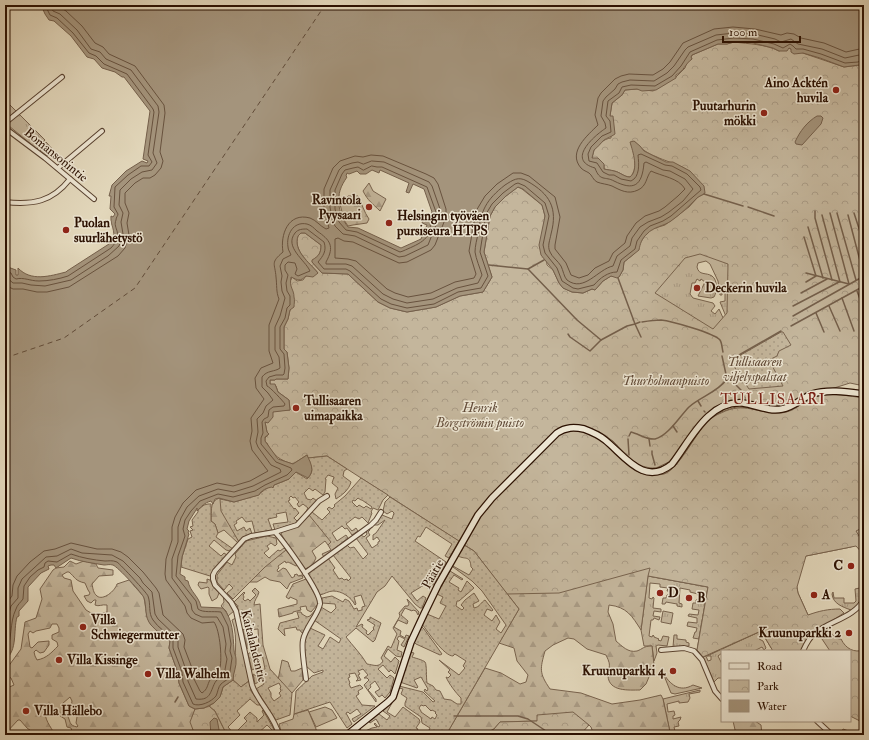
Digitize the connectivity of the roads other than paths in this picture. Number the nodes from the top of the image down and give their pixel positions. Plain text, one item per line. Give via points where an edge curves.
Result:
1 (62, 77) dead end
2 (5, 123) edge
3 (5, 128) edge
4 (102, 131) dead end
5 (58, 168) junction
6 (70, 179) junction
7 (94, 199) dead end
8 (5, 202) edge
9 (864, 394) edge
10 (327, 496) dead end
11 (381, 512) dead end
12 (275, 532) junction
13 (304, 573) junction
14 (864, 599) edge
15 (661, 650) dead end
16 (803, 650) edge
17 (306, 679) dead end
18 (721, 698) edge
19 (819, 722) edge
20 (279, 735) edge
21 (347, 735) edge
22 (832, 735) edge

1 - 2 street
3 - 5 street, Bomansonintie
4 - 5 street
5 - 6 street, Bomansonintie
6 - 7 street, Bomansonintie
6 - 8 street via 56,194 43,200 26,203
9 - 21 street, Päätie via 812,394 781,410 742,403 724,406 700,425 672,464 656,472 635,467 593,432 567,428 557,433 483,508 424,614 411,642 393,695 388,702
10 - 12 street via 297,525
11 - 13 street via 371,525
12 - 13 street
12 - 20 street, Kaitalahdentie via 244,539 212,577 236,611 252,685
13 - 17 street via 320,602 303,639
14 - 16 street via 859,608 816,632
15 - 18 street via 684,648 694,651 702,660 715,691
19 - 22 street

